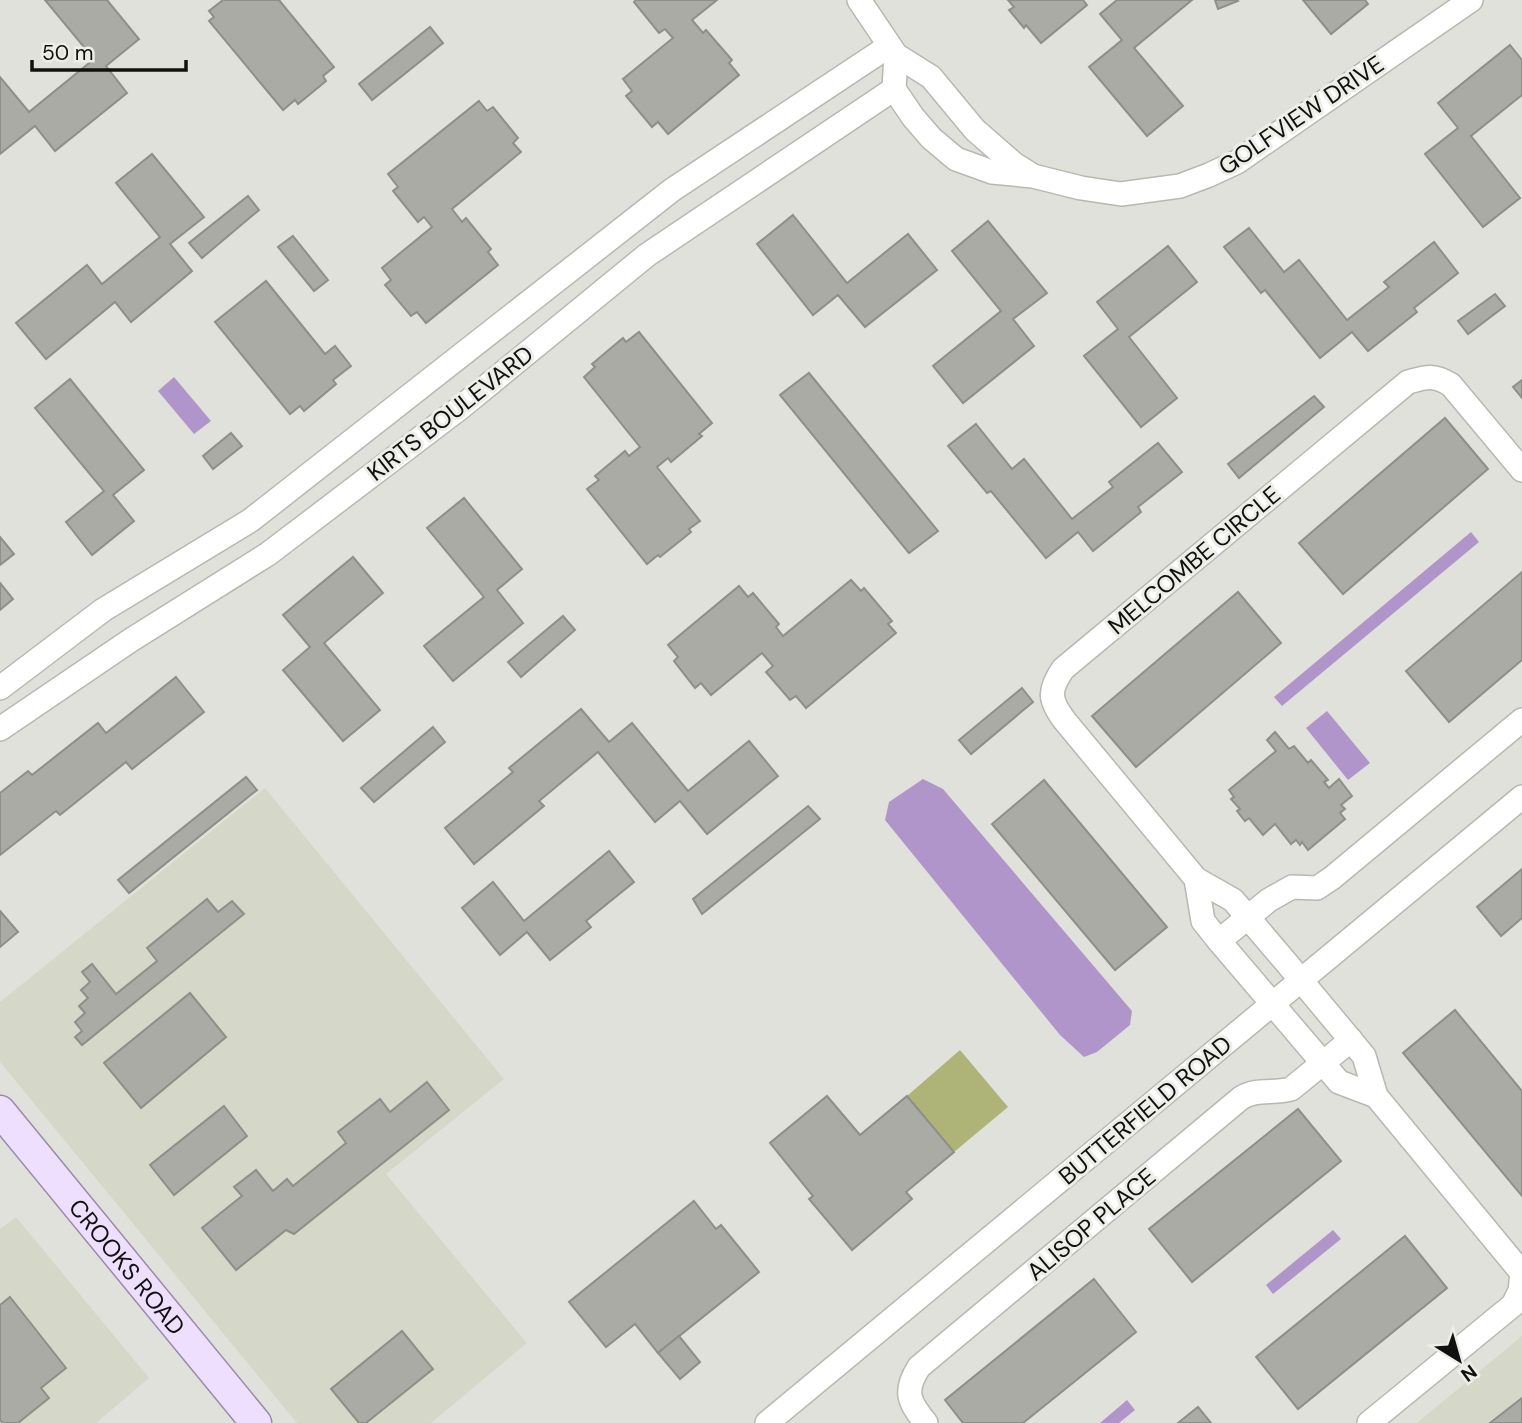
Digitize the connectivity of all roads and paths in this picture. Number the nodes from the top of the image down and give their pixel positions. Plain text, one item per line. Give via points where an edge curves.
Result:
1 (859, 0) edge
2 (1471, 0) edge
3 (892, 51) junction
4 (894, 89) junction
5 (1033, 176) junction
6 (1522, 470) edge
7 (0, 688) edge
8 (1522, 720) edge
9 (0, 729) edge
10 (1522, 797) edge
11 (1196, 879) junction
12 (1248, 917) junction
13 (1219, 941) junction
14 (1301, 980) junction
15 (1272, 1004) junction
16 (1350, 1040) junction
17 (1322, 1064) junction
18 (1376, 1096) junction
19 (0, 1111) edge
20 (256, 1423) edge
21 (767, 1423) edge
22 (926, 1423) edge
23 (1369, 1423) edge

1 - 3 street
2 - 5 street, GOLFVIEW DRIVE via 1264,145 1209,175 1169,188 1121,194
3 - 4 street
3 - 5 street, GOLFVIEW DRIVE via 931,77 975,130
3 - 7 street, KIRTS BOULEVARD via 672,190 251,520 111,604
4 - 5 street, GOLFVIEW DRIVE via 912,117 956,159 992,172
4 - 9 street, KIRTS BOULEVARD via 647,255 460,408 268,554
6 - 11 street, MELCOMBE CIRCLE via 1451,385 1439,377 1408,382 1063,669 1052,685 1054,706
8 - 12 street via 1332,878 1317,888 1292,887
10 - 14 street, BUTTERFIELD ROAD
11 - 12 street, MELCOMBE CIRCLE via 1233,900
11 - 13 street, MELCOMBE CIRCLE via 1203,921
12 - 13 street
12 - 14 street, MELCOMBE CIRCLE
13 - 15 street, MELCOMBE CIRCLE
14 - 15 street, BUTTERFIELD ROAD
14 - 16 street
15 - 17 street
15 - 21 street, BUTTERFIELD ROAD
16 - 17 street, ALISOP PLACE
16 - 18 street via 1363,1056
17 - 18 street via 1339,1082
17 - 22 street, ALISOP PLACE via 1291,1088 1251,1092 1241,1098 919,1367 910,1380 910,1404
18 - 23 street via 1522,1273 1513,1305
19 - 20 main road, CROOKS ROAD

